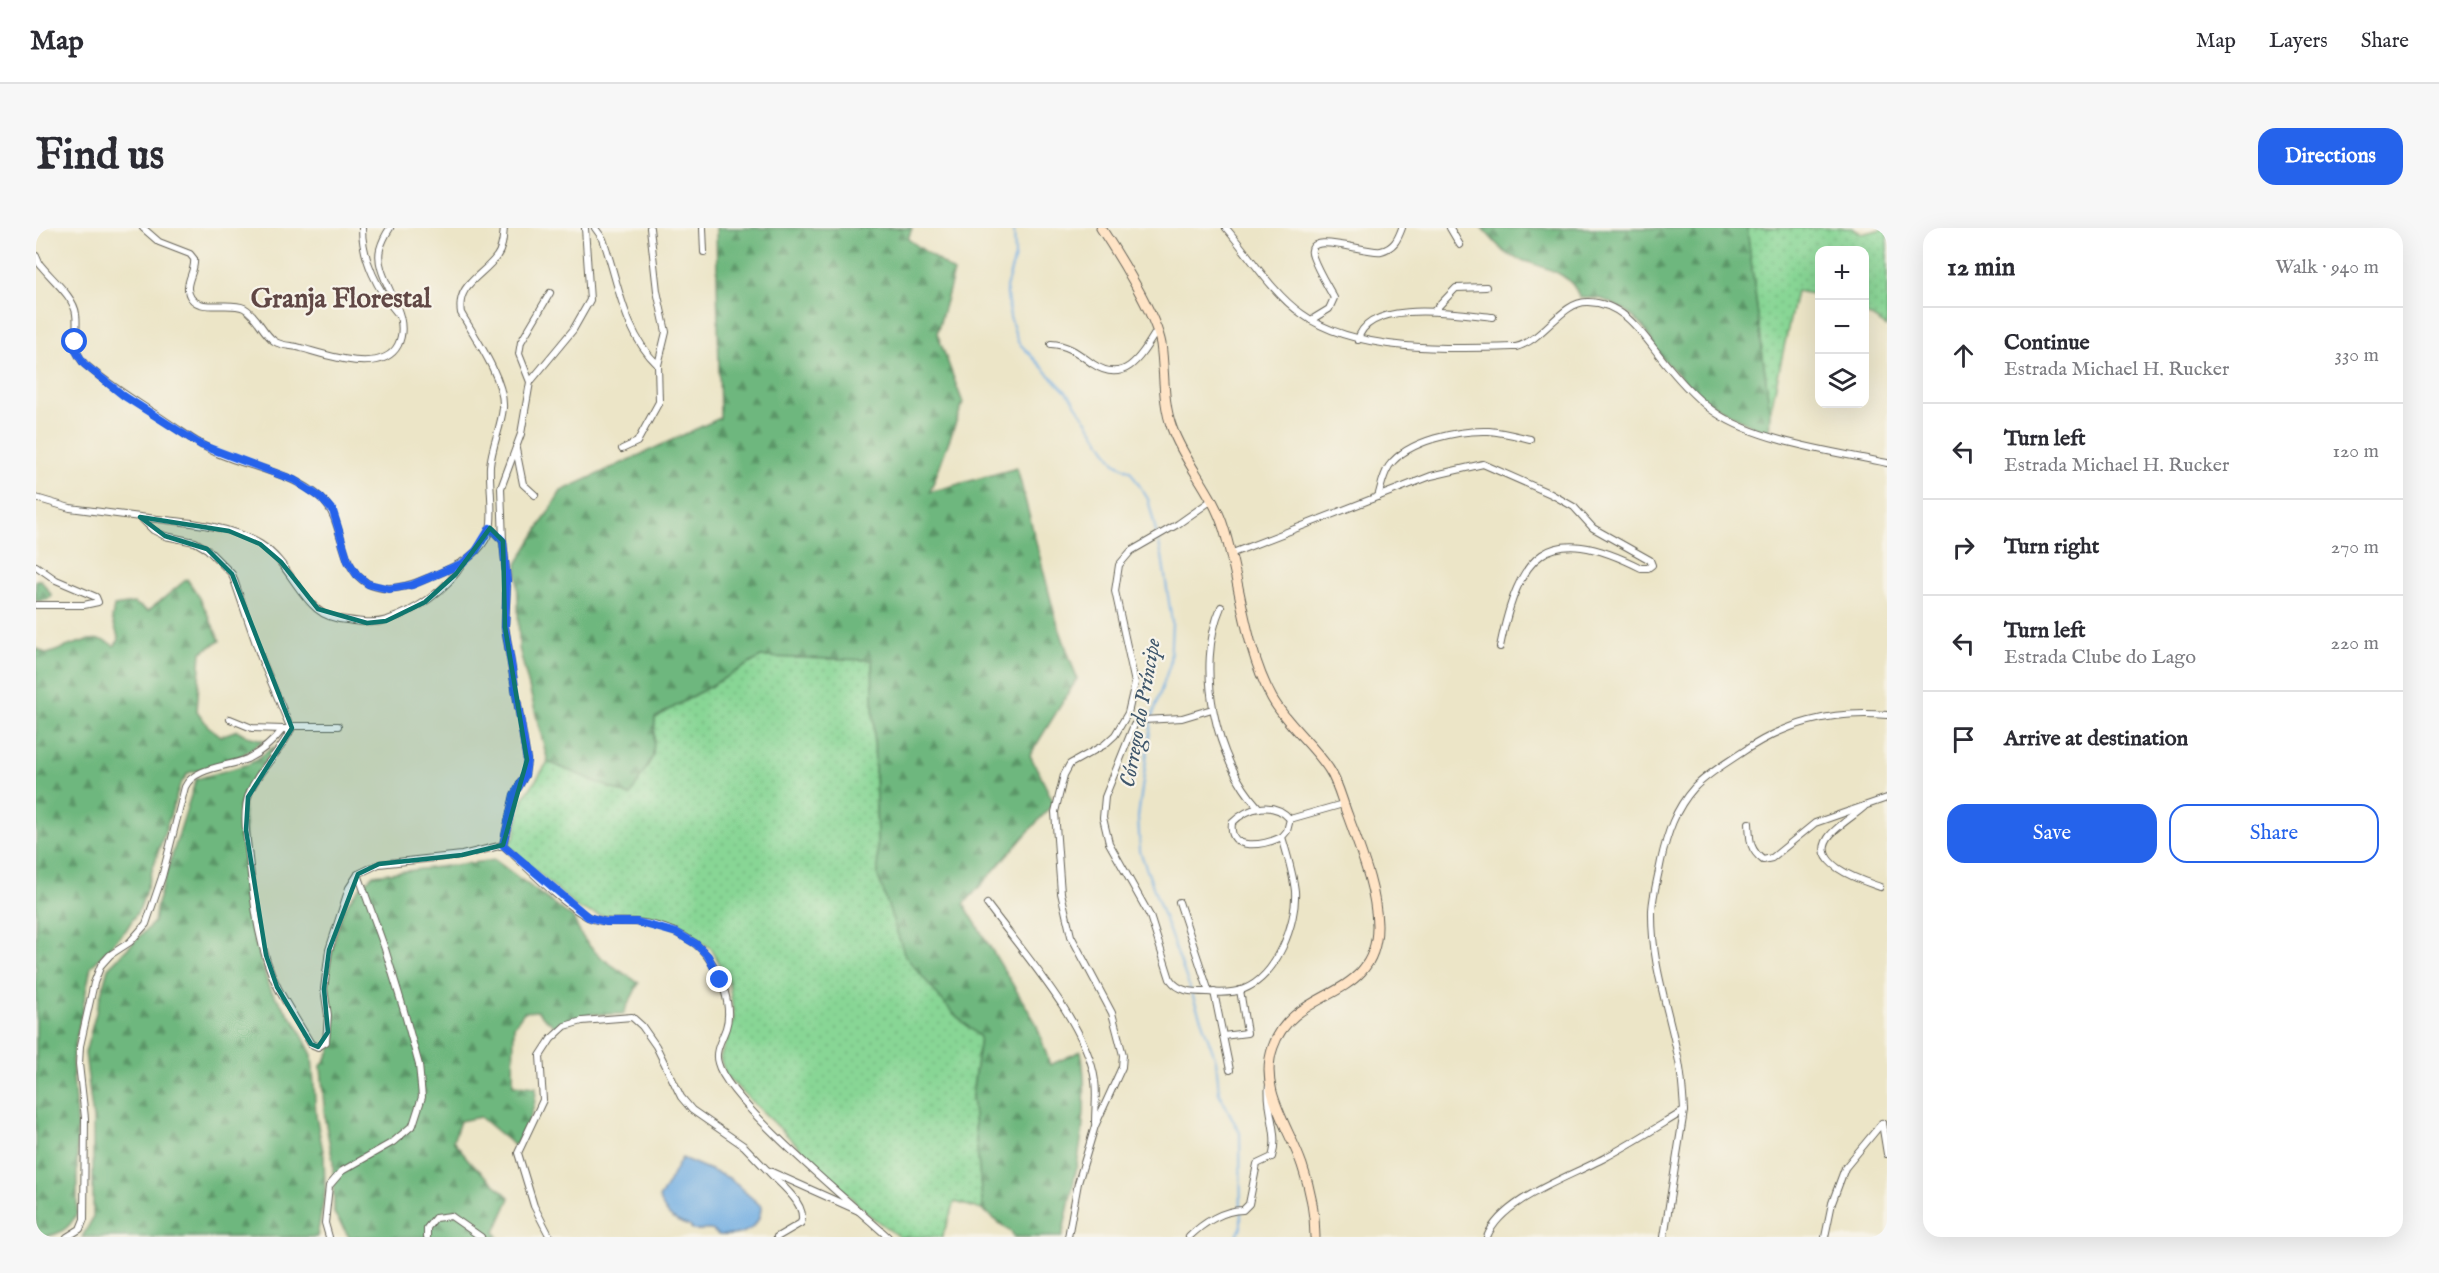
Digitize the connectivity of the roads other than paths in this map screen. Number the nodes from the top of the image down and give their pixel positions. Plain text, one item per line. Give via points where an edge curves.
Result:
1 (143, 228) edge
2 (362, 228) edge
3 (390, 228) edge
4 (504, 228) edge
5 (585, 228) edge
6 (595, 228) edge
7 (650, 228) edge
8 (704, 228) edge
9 (1101, 228) edge
10 (1226, 228) edge
11 (1402, 228) edge
12 (1450, 228) edge
13 (1460, 245) dead end
14 (704, 252) dead end
15 (36, 256) edge
16 (1486, 287) dead end
17 (550, 293) dead end
18 (1434, 311) junction
19 (400, 316) junction
20 (1493, 317) dead end
21 (1311, 320) junction
22 (1157, 330) junction
23 (1358, 340) junction
24 (1052, 344) dead end
25 (658, 365) junction
26 (530, 382) junction
27 (1530, 440) dead end
28 (516, 449) junction
29 (622, 449) dead end
30 (1887, 463) edge
31 (535, 495) dead end
32 (1378, 497) junction
33 (36, 498) edge
34 (1212, 500) junction
35 (140, 517) junction
36 (490, 528) junction
37 (503, 541) junction
38 (1230, 554) junction
39 (463, 563) junction
40 (36, 567) edge
41 (36, 605) edge
42 (1221, 607) dead end
43 (1500, 647) dead end
44 (1212, 709) junction
45 (1887, 715) edge
46 (230, 719) dead end
47 (338, 726) dead end
48 (291, 727) junction
49 (283, 729) junction
50 (1887, 798) edge
51 (1343, 804) junction
52 (1867, 805) junction
53 (1259, 808) junction
54 (1290, 819) junction
55 (1749, 823) dead end
56 (1282, 837) junction
57 (503, 845) junction
58 (357, 874) junction
59 (1880, 887) dead end
60 (1179, 903) dead end
61 (987, 904) dead end
62 (1240, 990) junction
63 (1211, 992) junction
64 (1223, 1036) junction
65 (1230, 1070) dead end
66 (1269, 1080) junction
67 (1684, 1111) junction
68 (1095, 1126) junction
69 (1887, 1154) edge
70 (767, 1170) junction
71 (861, 1212) junction
72 (67, 1237) edge
73 (329, 1237) edge
74 (428, 1237) edge
75 (481, 1237) edge
76 (550, 1237) edge
77 (777, 1237) edge
78 (888, 1237) edge
79 (1068, 1237) edge
80 (1189, 1237) edge
81 (1315, 1237) edge
82 (1487, 1237) edge
83 (1664, 1237) edge
84 (1825, 1237) edge

1 - 19 street via 159,242 194,259 188,290 198,304 242,306 275,341 286,346 341,360 380,359 397,347
2 - 19 street via 363,248 375,279
3 - 19 street via 380,250 380,262
4 - 36 street via 498,255 464,290 459,303 493,371 502,402 491,461
5 - 26 street via 590,300 573,330
6 - 25 street via 603,239 632,332
7 - 25 street via 666,332
8 - 14 street
9 - 22 street
10 - 21 street via 1284,298
11 - 21 street via 1397,241 1382,251 1328,239 1314,244 1313,259 1334,298 1329,309
12 - 13 street
15 - 39 street via 76,312 76,351 84,364 124,396 201,445 294,480 320,497 333,511 348,561 368,584 389,589 412,585
16 - 18 street via 1456,288
17 - 26 street via 521,342 519,354
18 - 20 street
18 - 23 street via 1373,319 1360,332
21 - 23 street
22 - 24 street via 1139,360 1129,368 1115,370 1096,366 1063,344
22 - 34 street via 1172,430
23 - 30 street via 1516,347 1539,336 1572,307 1582,302 1601,303 1616,309 1642,330 1669,367 1718,414 1773,438
25 - 29 street via 659,402 637,442
26 - 28 street
27 - 32 street via 1488,431 1425,443 1404,452 1390,466
28 - 31 street via 523,484
28 - 37 street via 501,488
32 - 38 street
32 - 43 street via 1431,476 1483,464 1574,507 1593,528 1650,560 1652,565 1641,568 1598,551 1548,550 1525,569 1509,603
33 - 35 street via 70,508
34 - 38 street
34 - 68 street via 1124,556 1115,591 1135,683 1128,713 1104,745 1070,764 1055,812 1061,893 1071,936 1108,1002 1124,1056
35 - 39 street via 229,531 260,544 281,562 318,609 350,621 386,621 425,602
35 - 48 street via 165,536 195,542 207,549 228,569
36 - 37 street
36 - 39 street
37 - 57 street via 507,581 505,627 527,760 525,775 514,795
38 - 51 street via 1263,678 1289,724 1316,750 1331,772
40 - 41 street via 96,597 98,602
42 - 44 street via 1215,620 1208,672
44 - 53 street via 1236,776
44 - 63 street via 1134,725 1105,797 1103,818 1109,843 1150,916 1170,979 1176,988
45 - 67 street via 1822,717 1774,733 1695,786 1677,810 1664,848 1652,908 1654,955 1679,1058
46 - 49 street via 252,728
47 - 48 street
48 - 49 street
48 - 58 street via 285,743 256,778 248,797 246,830 255,907 266,955 277,987 311,1044 318,1047 326,1042 328,1032 324,989 328,950
49 - 72 street via 259,752 188,780 146,924 101,965 80,1046 85,1118 84,1219 80,1229
50 - 52 street
51 - 54 street
51 - 66 street via 1375,898 1374,956 1363,972 1284,1024 1273,1046
52 - 55 street via 1815,823 1773,858 1763,860 1753,852
52 - 59 street via 1828,838 1825,848 1829,860 1841,872
53 - 54 street via 1279,809
53 - 56 street via 1246,811 1232,822 1234,839 1242,844 1255,844
54 - 56 street
56 - 62 street via 1295,891 1294,914 1275,961 1261,977
57 - 58 street via 462,855 379,864
57 - 71 street via 588,917 606,922 637,922 677,933 702,950 720,980 728,1008 727,1026 717,1052 723,1075 749,1107
58 - 73 street via 404,1011 419,1065 422,1097 413,1125 393,1142 342,1171 329,1186 325,1223
60 - 63 street
61 - 68 street via 1075,1027 1095,1081
62 - 63 street
62 - 64 street via 1247,1034
63 - 64 street
64 - 65 street
66 - 80 street via 1267,1094 1276,1146 1272,1157 1257,1164 1249,1204 1227,1212
66 - 81 street via 1277,1110 1303,1167 1315,1217
67 - 82 street via 1607,1157 1526,1198 1499,1218
67 - 83 street
68 - 79 street via 1078,1183
69 - 84 street via 1882,1123 1845,1168
70 - 71 street
70 - 76 street via 744,1146 692,1110 681,1097 656,1046 632,1017 565,1026 542,1050 539,1066 543,1100 518,1153 534,1206
70 - 77 street via 802,1208 804,1216 801,1223
71 - 78 street
74 - 75 street via 427,1228 435,1218 451,1216

